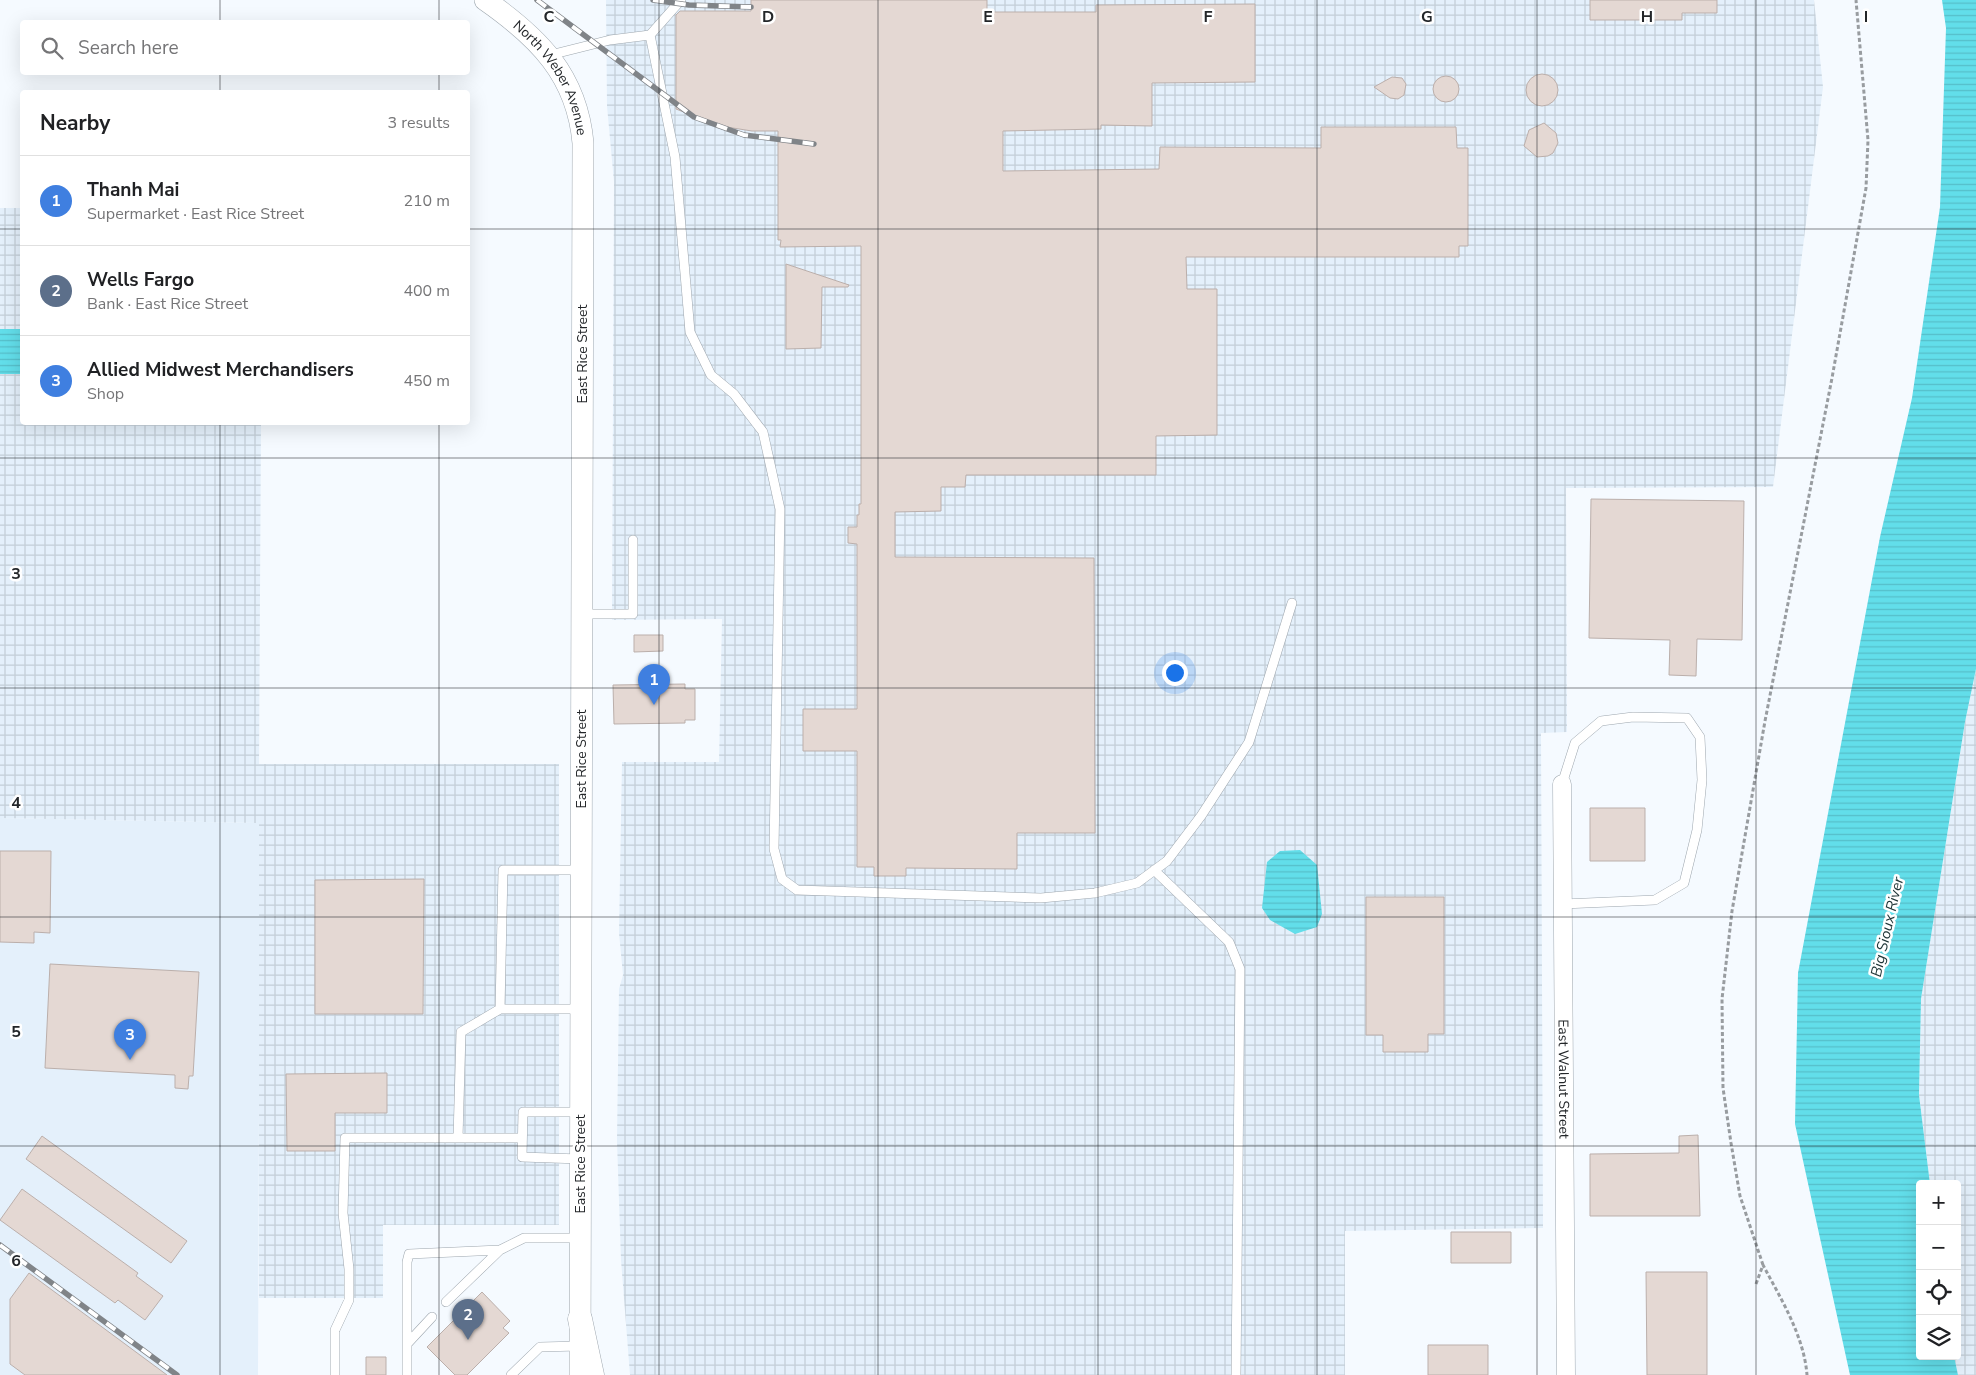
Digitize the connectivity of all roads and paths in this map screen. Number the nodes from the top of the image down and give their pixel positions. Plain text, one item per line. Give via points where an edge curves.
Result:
1 (485, 0) edge
2 (681, 0) edge
3 (1856, 0) edge
4 (650, 34) junction
5 (550, 55) junction
6 (583, 143) joint
7 (633, 540) dead end
8 (1292, 603) dead end
9 (581, 614) junction
10 (1562, 784) joint
11 (581, 870) junction
12 (1154, 870) junction
13 (1563, 904) junction
14 (500, 1009) junction
15 (580, 1009) junction
16 (580, 1112) junction
17 (458, 1138) junction
18 (522, 1138) junction
19 (580, 1159) junction
20 (580, 1238) junction
21 (500, 1250) junction
22 (1763, 1265) junction
23 (1756, 1284) dead end
24 (446, 1302) dead end
25 (432, 1317) dead end
26 (580, 1319) junction
27 (407, 1344) junction
28 (580, 1346) junction
29 (335, 1375) edge
30 (407, 1375) edge
31 (511, 1375) edge
32 (580, 1375) edge
33 (592, 1375) edge
34 (1236, 1375) edge
35 (1566, 1375) edge
36 (1807, 1375) edge

1 - 5 street, North Weber Avenue
2 - 4 lane
3 - 22 path via 1868,140 1865,197 1765,721 1732,911 1722,999 1723,1088 1731,1143 1740,1196
4 - 5 lane
4 - 12 lane via 675,157 690,332 711,375 734,394 763,432 780,509 773,790 774,849 782,879 797,890 1041,898 1095,894 1138,882
5 - 6 street, North Weber Avenue via 569,85
6 - 9 street, East Rice Street
7 - 9 lane via 632,614
8 - 12 lane via 1249,742 1201,816 1167,861
9 - 11 street, East Rice Street
10 - 13 street, East Walnut Street
10 - 13 lane via 1575,743 1601,721 1633,717 1686,718 1700,738 1702,780 1698,830 1684,882 1656,900
11 - 14 lane via 503,870
11 - 15 street, East Rice Street
12 - 34 lane via 1229,942 1240,969
13 - 35 street, East Walnut Street
14 - 15 lane
14 - 17 lane via 461,1032
15 - 16 street, East Rice Street
16 - 18 lane via 523,1112
16 - 19 street, East Rice Street
17 - 18 lane
17 - 29 lane via 345,1138 343,1213 349,1300 335,1330
18 - 19 lane via 522,1157
19 - 20 street, East Rice Street
20 - 21 lane via 524,1238
20 - 26 street, East Rice Street
21 - 24 lane
21 - 27 lane via 409,1254
22 - 23 path
22 - 36 path via 1801,1344
25 - 27 lane
26 - 28 street, East Rice Street
26 - 33 main road
27 - 30 lane
28 - 31 lane via 540,1347
28 - 32 street, East Rice Street

